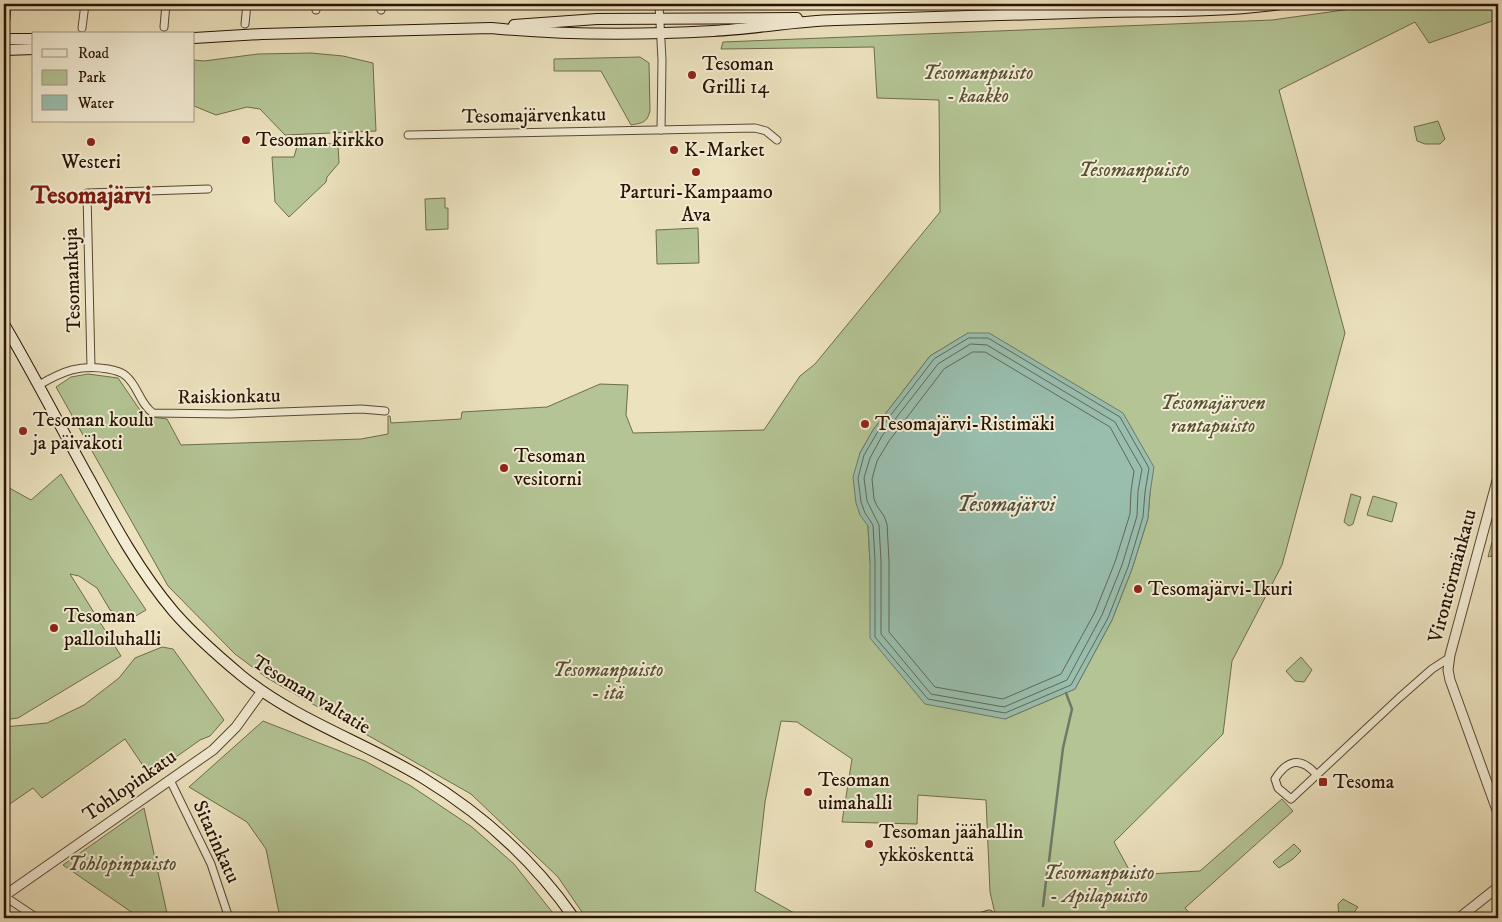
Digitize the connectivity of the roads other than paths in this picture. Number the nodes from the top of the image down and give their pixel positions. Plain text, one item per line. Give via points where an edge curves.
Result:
1 (7, 4) edge
2 (85, 4) edge
3 (166, 4) edge
4 (247, 4) edge
5 (660, 4) edge
6 (1281, 4) edge
7 (1151, 7) edge
8 (660, 18) junction
9 (6, 19) dead end
10 (821, 20) junction
11 (245, 24) dead end
12 (164, 27) dead end
13 (82, 28) dead end
14 (490, 28) junction
15 (660, 33) junction
16 (195, 38) edge
17 (4, 39) edge
18 (32, 39) edge
19 (32, 49) edge
20 (4, 50) edge
21 (661, 130) junction
22 (408, 135) dead end
23 (777, 140) dead end
24 (208, 189) dead end
25 (4, 324) edge
26 (91, 367) junction
27 (39, 385) junction
28 (385, 411) dead end
29 (1498, 477) edge
30 (1449, 658) junction
31 (262, 691) junction
32 (1316, 774) junction
33 (170, 780) junction
34 (1498, 813) edge
35 (1498, 887) edge
36 (4, 896) edge
37 (989, 914) dead end
38 (37, 918) edge
39 (229, 918) edge
40 (574, 918) edge
41 (801, 918) edge
42 (808, 918) edge
43 (976, 918) edge
44 (1459, 918) edge

1 - 9 street
2 - 13 street
3 - 12 street
4 - 11 street
5 - 8 street
6 - 7 main road
7 - 10 main road
8 - 10 main road
8 - 14 main road via 597,19
8 - 15 street
10 - 15 main road via 742,29
14 - 15 main road
14 - 16 main road
15 - 21 street
17 - 18 main road
19 - 20 main road
21 - 22 street, Tesomajärvenkatu
21 - 23 street, Tesomajärvenkatu via 755,128 766,131
24 - 26 street, Tesomankuja via 87,193
25 - 27 main road, Tesoman valtatie
26 - 27 street, Raiskionkatu via 66,371
26 - 28 street, Raiskionkatu via 115,370 127,376 146,408 153,413
27 - 31 main road, Tesoman valtatie via 107,512 151,583 194,634
29 - 30 street, Virontörmänkatu
30 - 32 street, Virontörmänkatu via 1432,669
30 - 34 street via 1450,680
31 - 33 street, Tohlopinkatu via 236,727 213,750
31 - 40 main road, Tesoman valtatie via 312,721 422,777 453,798 517,850
32 - 32 street, Virontörmänkatu via 1310,767 1292,763 1282,767 1275,779 1278,788 1292,798
33 - 36 street, Tohlopinkatu
33 - 39 street, Sitarinkatu via 211,864
35 - 44 street
36 - 38 street
37 - 43 street
41 - 42 street

